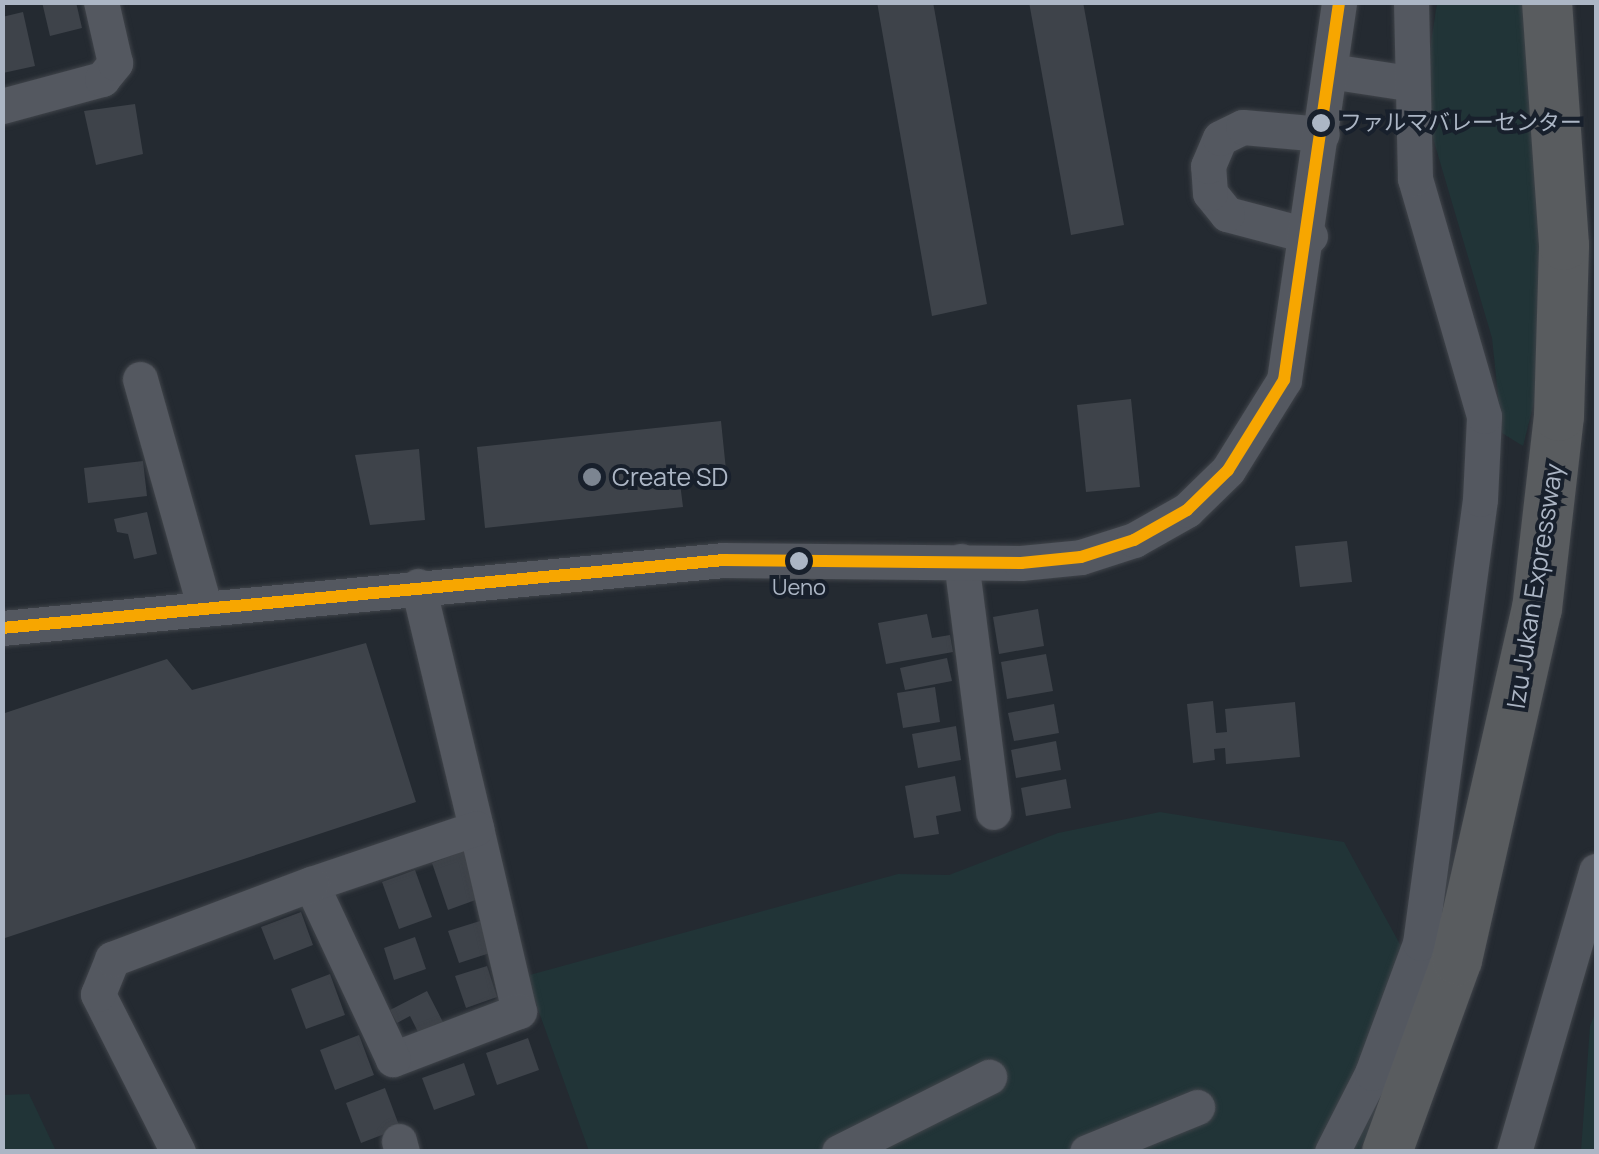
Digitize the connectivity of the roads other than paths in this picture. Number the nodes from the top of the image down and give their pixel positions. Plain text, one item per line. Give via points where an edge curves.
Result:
1 (101, 2) edge
2 (1339, 2) edge
3 (1411, 2) edge
4 (1547, 2) edge
5 (1563, 2) edge
6 (1330, 71) junction
7 (1408, 84) junction
8 (2, 106) edge
9 (1322, 134) junction
10 (1310, 236) junction
11 (140, 378) dead end
12 (961, 561) junction
13 (418, 586) junction
14 (205, 608) junction
15 (2, 628) edge
16 (992, 812) dead end
17 (476, 828) junction
18 (1596, 871) edge
19 (311, 884) junction
20 (989, 1078) dead end
21 (1198, 1107) dead end
22 (178, 1152) edge
23 (839, 1152) edge
24 (1086, 1152) edge
25 (1332, 1152) edge
26 (1387, 1152) edge
27 (1406, 1152) edge
28 (1514, 1152) edge

1 - 8 street via 114,63 102,80
2 - 6 street
3 - 7 street
4 - 26 highway, Izu Jukan Expressway via 1564,246 1560,416 1537,609 1457,960
5 - 27 highway, Izu Jukan Expressway via 1580,246 1576,418 1554,619 1475,964
6 - 7 street
6 - 9 street
7 - 25 street via 1415,178 1484,416 1480,499 1420,942 1372,1074
9 - 10 street
9 - 10 street via 1243,127 1220,138 1208,166 1210,193 1227,214 1258,228
10 - 12 street via 1284,380 1228,470 1187,510 1081,558
11 - 14 street
12 - 13 street via 724,560
12 - 16 street
13 - 14 street
13 - 17 street
14 - 15 street
17 - 19 street
17 - 19 street via 519,1011 393,1059
18 - 28 street
19 - 22 street via 112,959 98,994
20 - 23 street
21 - 24 street

